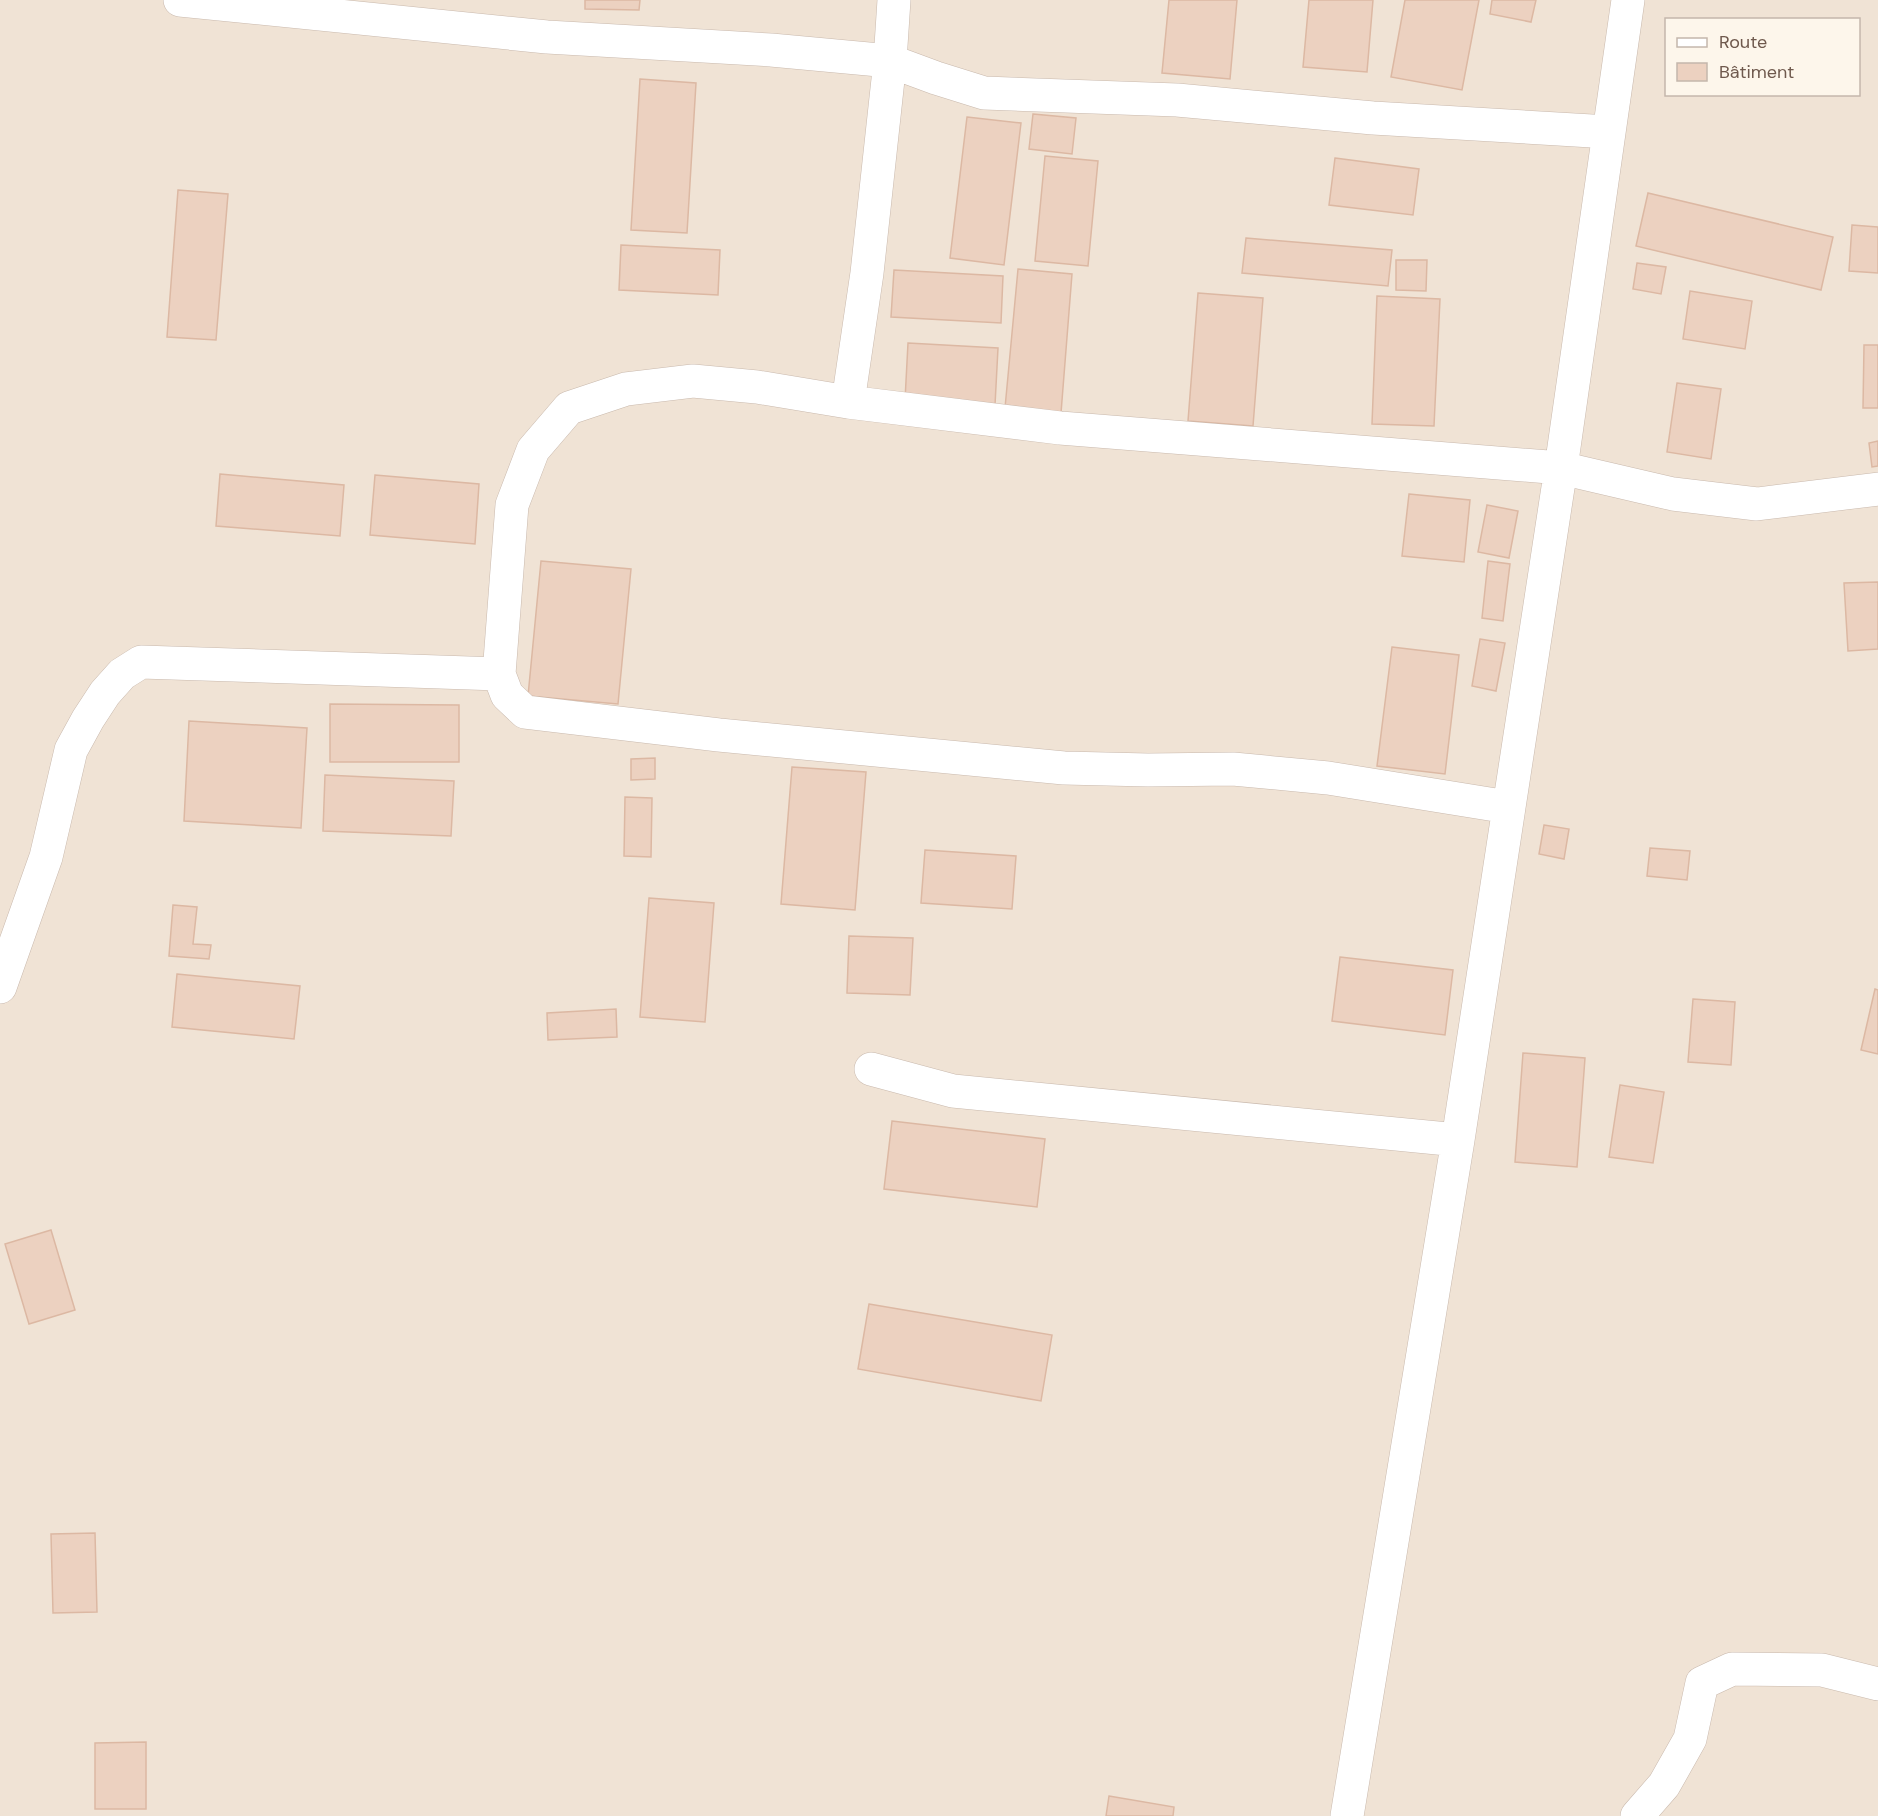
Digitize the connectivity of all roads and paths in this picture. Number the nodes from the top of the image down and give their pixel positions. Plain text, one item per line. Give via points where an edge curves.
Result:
1 (180, 0) edge
2 (894, 0) edge
3 (1628, 0) edge
4 (890, 61) junction
5 (1610, 132) junction
6 (848, 402) junction
7 (1561, 468) junction
8 (1878, 489) edge
9 (499, 674) junction
10 (1509, 807) junction
11 (0, 987) edge
12 (871, 1068) dead end
13 (1458, 1140) junction
14 (1878, 1684) edge
15 (1347, 1816) edge
16 (1636, 1816) edge

1 - 4 street via 547,37
2 - 4 street
3 - 5 street
4 - 5 street via 984,93 1177,100 1373,118
4 - 6 street via 867,273
5 - 7 street
6 - 7 street via 1060,428
6 - 9 street via 693,381 626,389 569,408 533,450 512,505
7 - 8 street via 1672,494 1757,504
7 - 10 street
9 - 10 street via 507,695 525,712 1064,768 1233,769 1316,777
9 - 11 street via 141,662 122,674 105,693 71,750 46,857
10 - 13 street
12 - 13 street via 953,1091
13 - 15 street
14 - 16 street via 1822,1670 1755,1669 1732,1669 1702,1683 1690,1739 1664,1785

